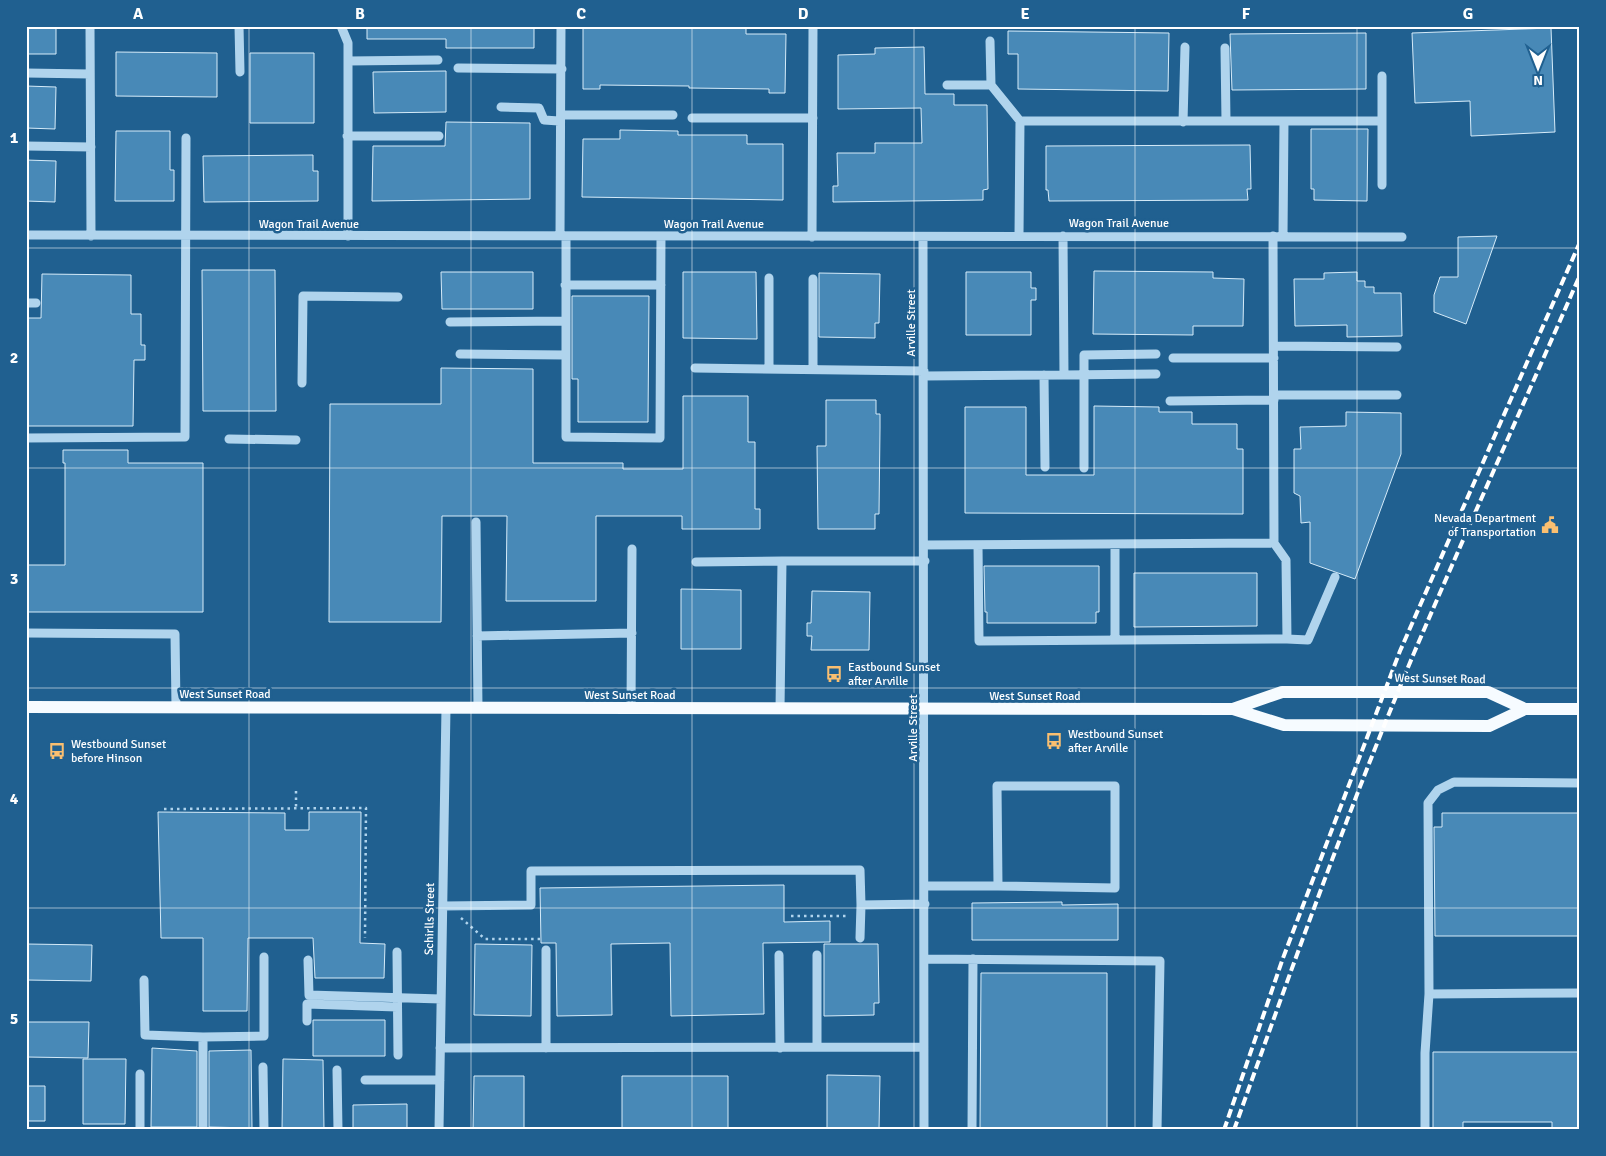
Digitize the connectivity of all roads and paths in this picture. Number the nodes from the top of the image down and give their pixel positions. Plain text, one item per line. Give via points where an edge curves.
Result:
1 (90, 26) edge
2 (239, 26) edge
3 (562, 26) edge
4 (340, 27) edge
5 (813, 28) dead end
6 (990, 41) dead end
7 (1185, 47) dead end
8 (1225, 48) dead end
9 (438, 60) dead end
10 (348, 61) junction
11 (458, 68) dead end
12 (562, 69) junction
13 (240, 72) dead end
14 (26, 73) edge
15 (90, 74) junction
16 (1382, 76) dead end
17 (947, 84) dead end
18 (991, 85) junction
19 (501, 107) dead end
20 (673, 115) dead end
21 (560, 118) junction
22 (692, 118) dead end
23 (813, 118) junction
24 (1020, 121) junction
25 (1226, 121) junction
26 (1284, 121) junction
27 (1382, 121) junction
28 (1183, 122) junction
29 (347, 136) junction
30 (439, 136) dead end
31 (186, 138) dead end
32 (26, 146) edge
33 (91, 147) junction
34 (1382, 185) dead end
35 (26, 234) edge
36 (1019, 235) junction
37 (91, 236) junction
38 (186, 236) junction
39 (348, 236) junction
40 (563, 236) junction
41 (661, 236) junction
42 (1063, 236) junction
43 (1273, 236) junction
44 (1283, 236) junction
45 (812, 237) junction
46 (923, 237) junction
47 (1402, 237) dead end
48 (769, 278) dead end
49 (813, 279) dead end
50 (565, 284) junction
51 (661, 285) junction
52 (398, 297) dead end
53 (566, 321) junction
54 (450, 322) dead end
55 (1274, 346) junction
56 (1397, 347) dead end
57 (460, 354) dead end
58 (1156, 354) dead end
59 (566, 355) junction
60 (1173, 358) dead end
61 (1274, 358) junction
62 (695, 368) dead end
63 (769, 369) junction
64 (813, 370) junction
65 (924, 373) junction
66 (1156, 374) dead end
67 (1044, 375) junction
68 (1064, 375) junction
69 (1084, 375) junction
70 (302, 383) dead end
71 (1397, 395) dead end
72 (1274, 398) junction
73 (1170, 401) dead end
74 (26, 438) edge
75 (229, 440) dead end
76 (296, 440) dead end
77 (1045, 467) dead end
78 (1084, 468) dead end
79 (476, 522) dead end
80 (1274, 543) junction
81 (1115, 544) junction
82 (925, 545) junction
83 (978, 545) junction
84 (632, 549) dead end
85 (782, 561) junction
86 (925, 561) junction
87 (696, 562) dead end
88 (1335, 577) dead end
89 (26, 633) edge
90 (632, 633) junction
91 (477, 636) junction
92 (1287, 639) junction
93 (1115, 640) junction
94 (26, 707) edge
95 (176, 707) junction
96 (446, 708) junction
97 (478, 708) junction
98 (631, 709) junction
99 (780, 709) junction
100 (1233, 709) junction
101 (1525, 709) junction
102 (1580, 709) edge
103 (925, 710) junction
104 (1580, 783) edge
105 (296, 791) dead end
106 (164, 808) dead end
107 (296, 808) junction
108 (925, 886) junction
109 (998, 886) junction
110 (925, 904) junction
111 (861, 905) junction
112 (443, 906) junction
113 (791, 916) dead end
114 (852, 916) dead end
115 (461, 918) dead end
116 (365, 938) dead end
117 (860, 938) dead end
118 (540, 939) dead end
119 (546, 950) dead end
120 (397, 952) dead end
121 (779, 955) dead end
122 (817, 955) dead end
123 (264, 957) dead end
124 (925, 959) junction
125 (973, 959) junction
126 (308, 960) dead end
127 (144, 980) dead end
128 (1580, 992) edge
129 (1429, 994) junction
130 (441, 999) junction
131 (397, 1002) junction
132 (307, 1021) dead end
133 (203, 1036) junction
134 (817, 1047) junction
135 (924, 1047) junction
136 (440, 1048) junction
137 (546, 1048) junction
138 (780, 1048) junction
139 (398, 1054) dead end
140 (263, 1067) dead end
141 (337, 1070) dead end
142 (140, 1074) dead end
143 (365, 1080) dead end
144 (440, 1080) junction
145 (140, 1130) edge
146 (203, 1130) edge
147 (264, 1130) edge
148 (338, 1130) edge
149 (439, 1130) edge
150 (924, 1130) edge
151 (972, 1130) edge
152 (1157, 1130) edge
153 (1425, 1130) edge

1 - 15 street
2 - 13 street
3 - 12 street
4 - 10 street via 348,43
5 - 23 street
6 - 18 street
7 - 28 street
8 - 25 street
9 - 10 street
10 - 29 street
11 - 12 street
12 - 21 street
14 - 15 street
15 - 33 street
16 - 27 street
17 - 18 street
18 - 24 street
19 - 21 street via 539,108 544,120
20 - 21 street
21 - 40 street
22 - 23 street
23 - 45 street
24 - 28 street
24 - 36 street
25 - 26 street
25 - 28 street
26 - 27 street
26 - 44 street
27 - 34 street
29 - 30 street
29 - 39 street
31 - 38 street
32 - 33 street
33 - 37 street
35 - 37 street, Wagon Trail Avenue
36 - 42 street, Wagon Trail Avenue
36 - 46 street, Wagon Trail Avenue
37 - 38 street, Wagon Trail Avenue
38 - 39 street, Wagon Trail Avenue
38 - 74 street via 185,437
39 - 40 street, Wagon Trail Avenue
40 - 41 street, Wagon Trail Avenue
40 - 50 street
41 - 45 street, Wagon Trail Avenue
41 - 51 street
42 - 43 street, Wagon Trail Avenue
42 - 68 street
43 - 44 street, Wagon Trail Avenue
43 - 55 street
44 - 47 street, Wagon Trail Avenue
45 - 46 street, Wagon Trail Avenue
46 - 65 street, Arville Street
48 - 63 street
49 - 64 street
50 - 51 street
50 - 53 street
51 - 59 street via 660,438 566,437
52 - 70 street via 303,296
53 - 54 street
53 - 59 street
55 - 56 street
55 - 61 street
57 - 59 street
58 - 69 street via 1084,355
60 - 61 street
61 - 72 street
62 - 63 street
63 - 64 street
64 - 65 street
65 - 67 street
65 - 82 street, Arville Street
66 - 69 street
67 - 68 street
67 - 77 street
68 - 69 street
69 - 78 street
71 - 72 street
72 - 73 street
72 - 80 street
75 - 76 street
79 - 91 street
80 - 81 street
80 - 92 street via 1286,560
81 - 83 street
81 - 93 street
82 - 83 street
82 - 86 street, Arville Street
83 - 93 street via 979,640
84 - 90 street
85 - 86 street
85 - 87 street
85 - 99 street
86 - 103 street, Arville Street
88 - 92 street via 1308,640
89 - 95 street via 174,634
90 - 91 street
90 - 98 street
91 - 97 street
92 - 93 street
94 - 95 main road, West Sunset Road
95 - 96 main road, West Sunset Road
96 - 97 main road, West Sunset Road
96 - 112 street, Schirlls Street
97 - 98 main road, West Sunset Road
98 - 99 main road, West Sunset Road
99 - 103 main road, West Sunset Road
100 - 101 main road, West Sunset Road via 1284,725 1489,726
100 - 101 main road, West Sunset Road via 1282,692 1488,692
100 - 103 main road, West Sunset Road
101 - 102 main road, West Sunset Road
103 - 108 street, Arville Street
104 - 129 street via 1454,782 1438,790 1428,803
105 - 107 path
106 - 107 path
107 - 116 path via 366,808
108 - 109 street
108 - 110 street, Arville Street
109 - 109 street via 997,786 1115,786 1115,888
110 - 111 street
110 - 124 street, Arville Street
111 - 112 street via 860,870 830,870 531,871 531,906
111 - 117 street
112 - 130 street, Schirlls Street
113 - 114 path
115 - 118 path via 485,939
119 - 137 street
120 - 131 street
121 - 138 street
122 - 134 street
123 - 133 street via 264,1036
124 - 125 street
124 - 135 street, Arville Street
125 - 151 street
125 - 152 street via 1160,961
126 - 131 street via 309,995
127 - 133 street via 145,1034
128 - 129 street
129 - 153 street via 1424,1053
130 - 131 street
130 - 136 street, Schirlls Street
131 - 132 street via 307,1004
131 - 139 street
133 - 146 street
134 - 135 street
134 - 138 street
135 - 150 street, Arville Street
136 - 137 street
136 - 144 street, Schirlls Street
137 - 138 street
140 - 147 street
141 - 148 street
142 - 145 street
143 - 144 street
144 - 149 street, Schirlls Street

